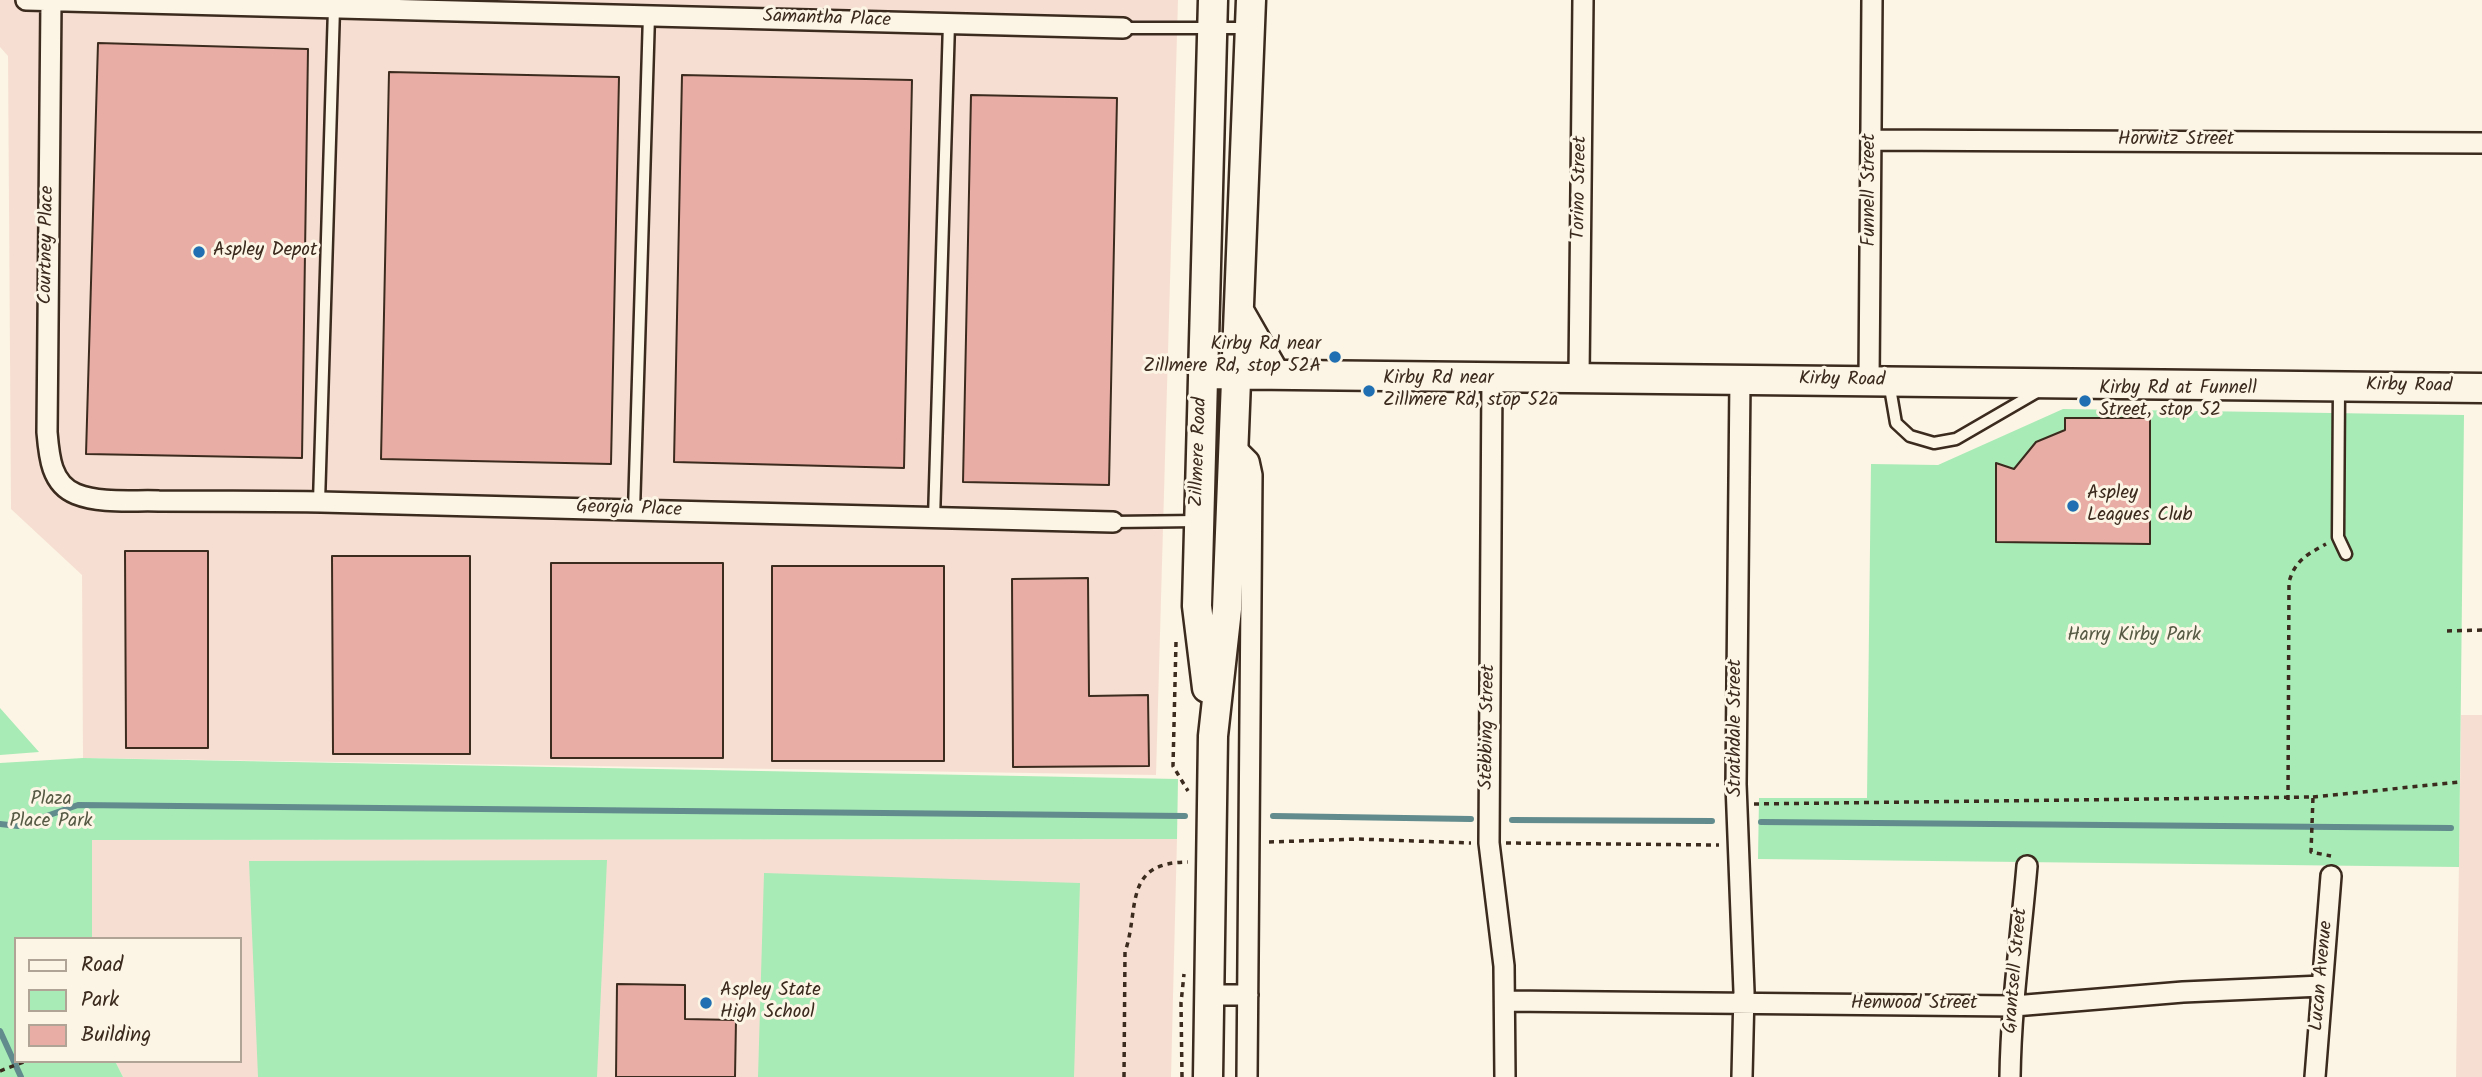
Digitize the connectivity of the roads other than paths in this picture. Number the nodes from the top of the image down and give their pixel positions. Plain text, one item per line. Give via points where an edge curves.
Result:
1 (26, 0) edge
2 (1213, 0) edge
3 (1251, 0) edge
4 (1583, 0) edge
5 (1872, 0) edge
6 (51, 1) edge
7 (334, 8) junction
8 (649, 15) junction
9 (949, 23) junction
10 (1123, 28) joint
11 (1211, 28) junction
12 (1251, 28) junction
13 (1871, 140) junction
14 (2482, 143) edge
15 (1240, 311) junction
16 (1203, 374) junction
17 (1238, 374) junction
18 (1275, 374) junction
19 (1492, 376) junction
20 (1579, 376) junction
21 (1740, 379) junction
22 (1879, 381) junction
23 (2053, 383) junction
24 (2339, 386) junction
25 (2482, 388) edge
26 (1233, 445) junction
27 (62, 485) joint
28 (319, 502) junction
29 (634, 511) junction
30 (934, 519) junction
31 (1198, 521) junction
32 (1113, 522) joint
33 (2346, 554) dead end
34 (1213, 736) junction
35 (2027, 866) dead end
36 (2331, 876) dead end
37 (2322, 986) junction
38 (1209, 995) junction
39 (1248, 995) junction
40 (1505, 1001) junction
41 (1743, 1003) junction
42 (2014, 1006) junction
43 (1208, 1077) edge
44 (1247, 1077) edge
45 (1505, 1077) edge
46 (1742, 1077) edge
47 (2010, 1077) edge
48 (2315, 1077) edge

1 - 6 street, Samantha Place
2 - 11 main road, Zillmere Road
3 - 12 main road, Zillmere Road
4 - 20 street, Torino Street
5 - 13 street, Funnell Street
6 - 7 street, Samantha Place
6 - 27 street, Courtney Place via 47,432 49,460
7 - 8 street, Samantha Place
7 - 28 lane
8 - 9 street, Samantha Place
8 - 29 lane
9 - 10 street, Samantha Place
9 - 30 lane
10 - 11 lane, Samantha Place
11 - 12 lane, Samantha Place
11 - 16 main road, Zillmere Road
12 - 15 main road, Zillmere Road
13 - 14 street, Horwitz Street
13 - 22 street, Funnell Street
15 - 17 main road, Zillmere Road
15 - 18 main road
16 - 17 main road, Kirby Road
16 - 31 main road, Zillmere Road
17 - 18 main road, Kirby Road
17 - 26 main road, Zillmere Road
18 - 19 main road, Kirby Road
19 - 20 main road, Kirby Road
19 - 40 street, Stebbing Street via 1489,843
20 - 21 main road, Kirby Road
21 - 22 main road, Kirby Road
21 - 41 street, Strathdale Street via 1737,845
22 - 23 main road, Kirby Road
22 - 23 lane via 1896,423 1910,436 1934,443 1956,439
23 - 24 main road, Kirby Road
24 - 25 main road, Kirby Road
24 - 33 lane via 2338,537
26 - 34 main road, Zillmere Road via 1227,609
26 - 39 street, Zillmere Road via 1249,461 1252,475
27 - 28 street, Georgia Place via 94,499
28 - 29 street, Georgia Place
29 - 30 street, Georgia Place
30 - 32 street, Georgia Place
31 - 32 lane, Georgia Place
31 - 34 main road, Zillmere Road via 1197,606
34 - 38 main road, Zillmere Road
35 - 42 street, Grantsell Street
36 - 37 street, Lucan Avenue
37 - 42 street, Henwood Street
37 - 48 street, Lucan Avenue
38 - 39 street
38 - 43 main road, Zillmere Road
39 - 44 street, Zillmere Road
40 - 41 street, Henwood Street
40 - 45 street, Stebbing Street
41 - 42 street, Henwood Street
41 - 46 street, Strathdale Street
42 - 47 street, Grantsell Street

